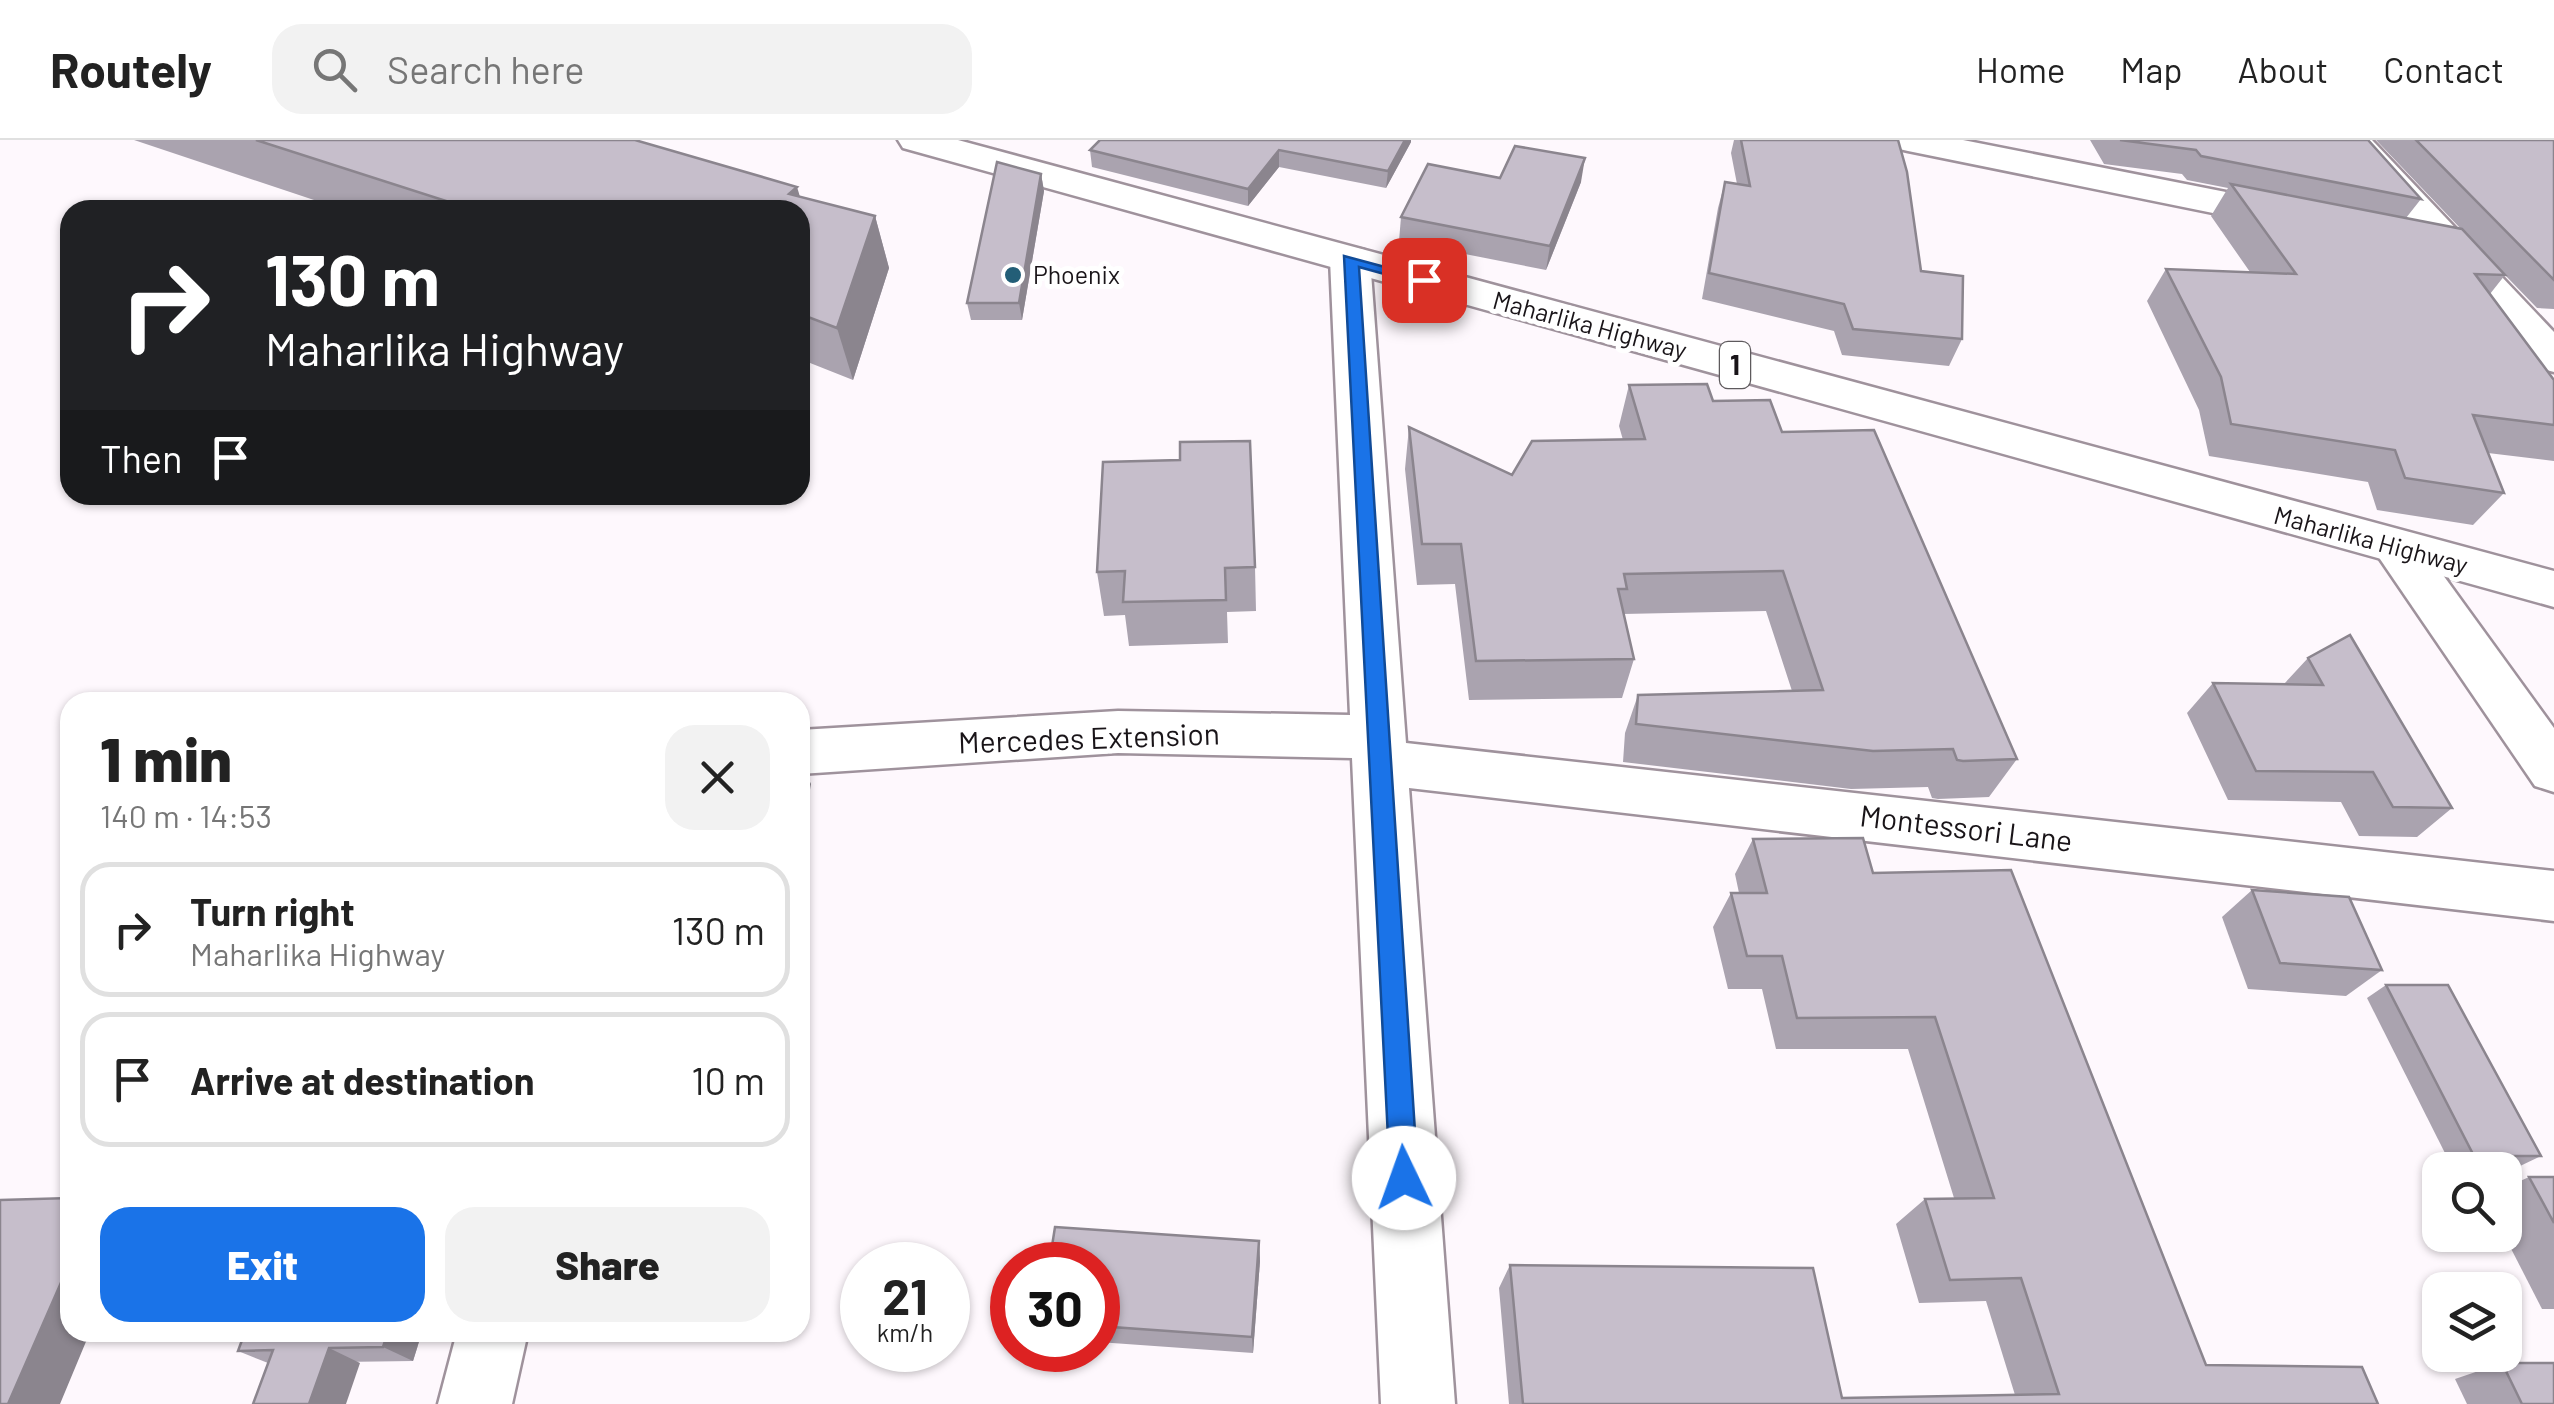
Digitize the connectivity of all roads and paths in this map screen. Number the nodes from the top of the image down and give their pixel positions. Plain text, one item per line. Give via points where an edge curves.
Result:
1 (916, 140) edge
2 (1908, 140) edge
3 (2352, 140) edge
4 (2318, 222) edge
5 (2395, 238) edge
6 (2452, 249) junction
7 (1350, 259) junction
8 (2546, 341) edge
9 (2397, 547) junction
10 (2554, 590) edge
11 (1378, 750) junction
12 (810, 751) edge
13 (2554, 770) edge
14 (2554, 896) edge
15 (491, 1342) edge
16 (475, 1404) edge
17 (1418, 1404) edge

1 - 7 main road, Maharlika Highway / 1
2 - 4 main road
3 - 6 main road
5 - 6 main road
6 - 8 main road
7 - 9 main road, Maharlika Highway / 1
7 - 11 main road
9 - 10 main road, Maharlika Highway / 1
9 - 13 main road
11 - 12 main road, Mercedes Extension via 1118,732
11 - 14 main road, Montessori Lane
11 - 17 main road
15 - 16 main road

